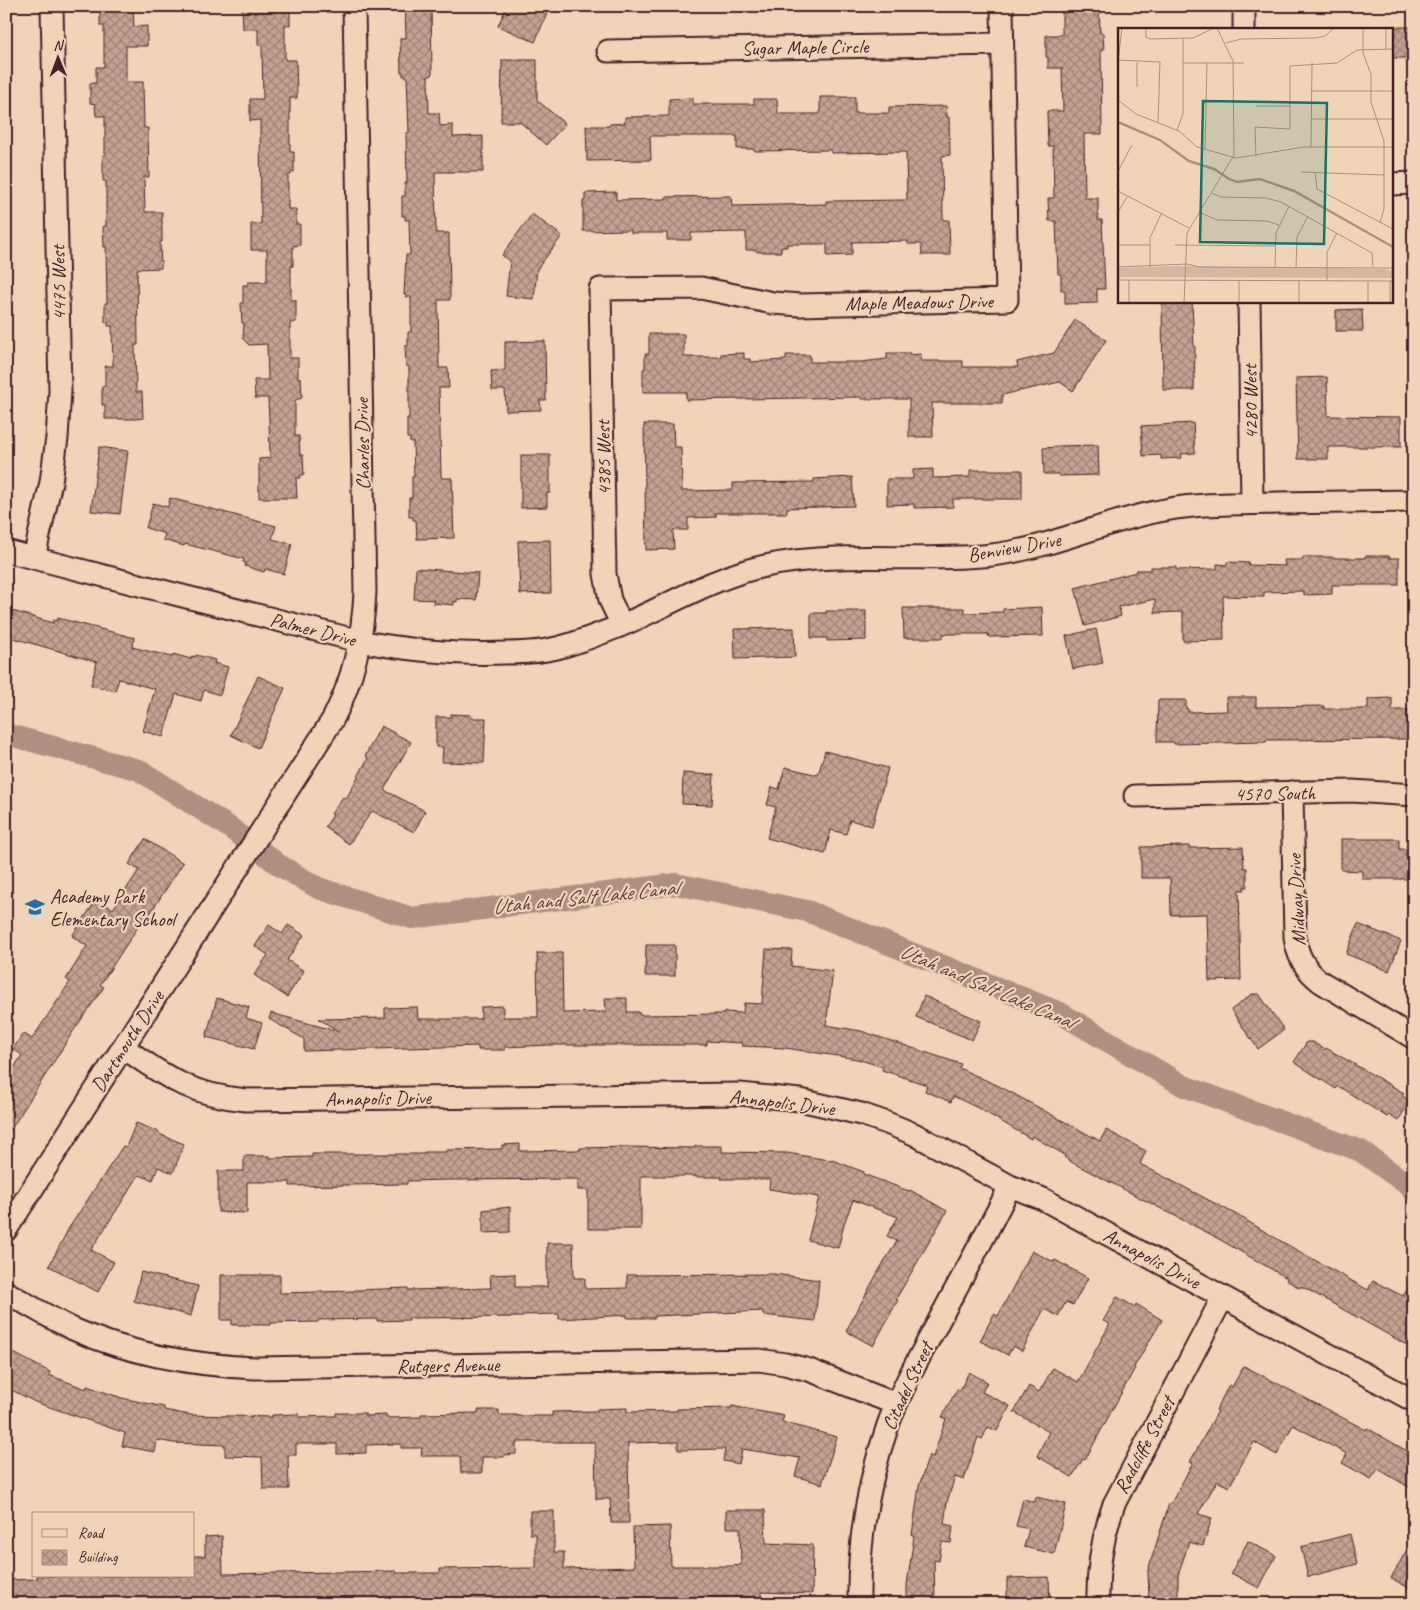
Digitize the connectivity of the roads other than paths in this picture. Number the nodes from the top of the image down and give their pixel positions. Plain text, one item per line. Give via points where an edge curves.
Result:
1 (52, 6) edge
2 (354, 6) edge
3 (1002, 6) edge
4 (1244, 6) edge
5 (1244, 28) edge
6 (1002, 44) junction
7 (608, 51) dead end
8 (1392, 184) edge
9 (1414, 184) edge
10 (600, 289) joint
11 (1248, 302) edge
12 (1414, 501) edge
13 (1252, 503) junction
14 (6, 551) edge
15 (34, 558) junction
16 (622, 625) junction
17 (359, 641) junction
18 (1292, 792) junction
19 (1414, 795) edge
20 (1136, 796) dead end
21 (249, 853) joint
22 (1414, 1038) edge
23 (123, 1047) junction
24 (1010, 1186) junction
25 (6, 1230) edge
26 (6, 1292) edge
27 (1223, 1297) junction
28 (1414, 1401) edge
29 (896, 1404) junction
30 (859, 1604) edge
31 (1098, 1604) edge

1 - 15 street, 4475 West via 60,391 52,473
2 - 17 street, Charles Drive via 365,572
3 - 6 street, Maple Meadows Drive
4 - 5 street
6 - 7 street, Sugar Maple Circle
6 - 10 street, Maple Meadows Drive via 1007,300 800,305 773,303 701,288
8 - 9 street
10 - 16 street, 4385 West via 605,574 610,600
11 - 13 street, 4280 West
12 - 13 street, Benview Drive
13 - 16 street, Benview Drive via 1141,514 1052,543 996,555 807,559 771,565 713,582
14 - 15 street, Palmer Drive
15 - 17 street, Palmer Drive
16 - 17 street, Palmer Drive via 563,647 527,652 436,652
17 - 21 street, Charles Drive via 342,701 333,719
18 - 19 street, 4570 South via 1359,791
18 - 20 street, 4570 South
18 - 22 street, Midway Drive via 1298,954 1321,982
21 - 23 street, Dartmouth Drive
23 - 24 street, Annapolis Drive via 170,1079 190,1088 246,1100 740,1094 800,1100 861,1114 914,1134
23 - 25 street, Dartmouth Drive
24 - 27 street, Annapolis Drive via 1043,1200
24 - 29 street, Citadel Street
26 - 29 street, Rutgers Avenue via 48,1317 100,1340 192,1363 255,1368 759,1360 809,1370
27 - 28 street, Annapolis Drive
27 - 31 street, Radcliffe Street via 1114,1504 1103,1541
29 - 30 street, Citadel Street via 880,1447 869,1495 860,1559

